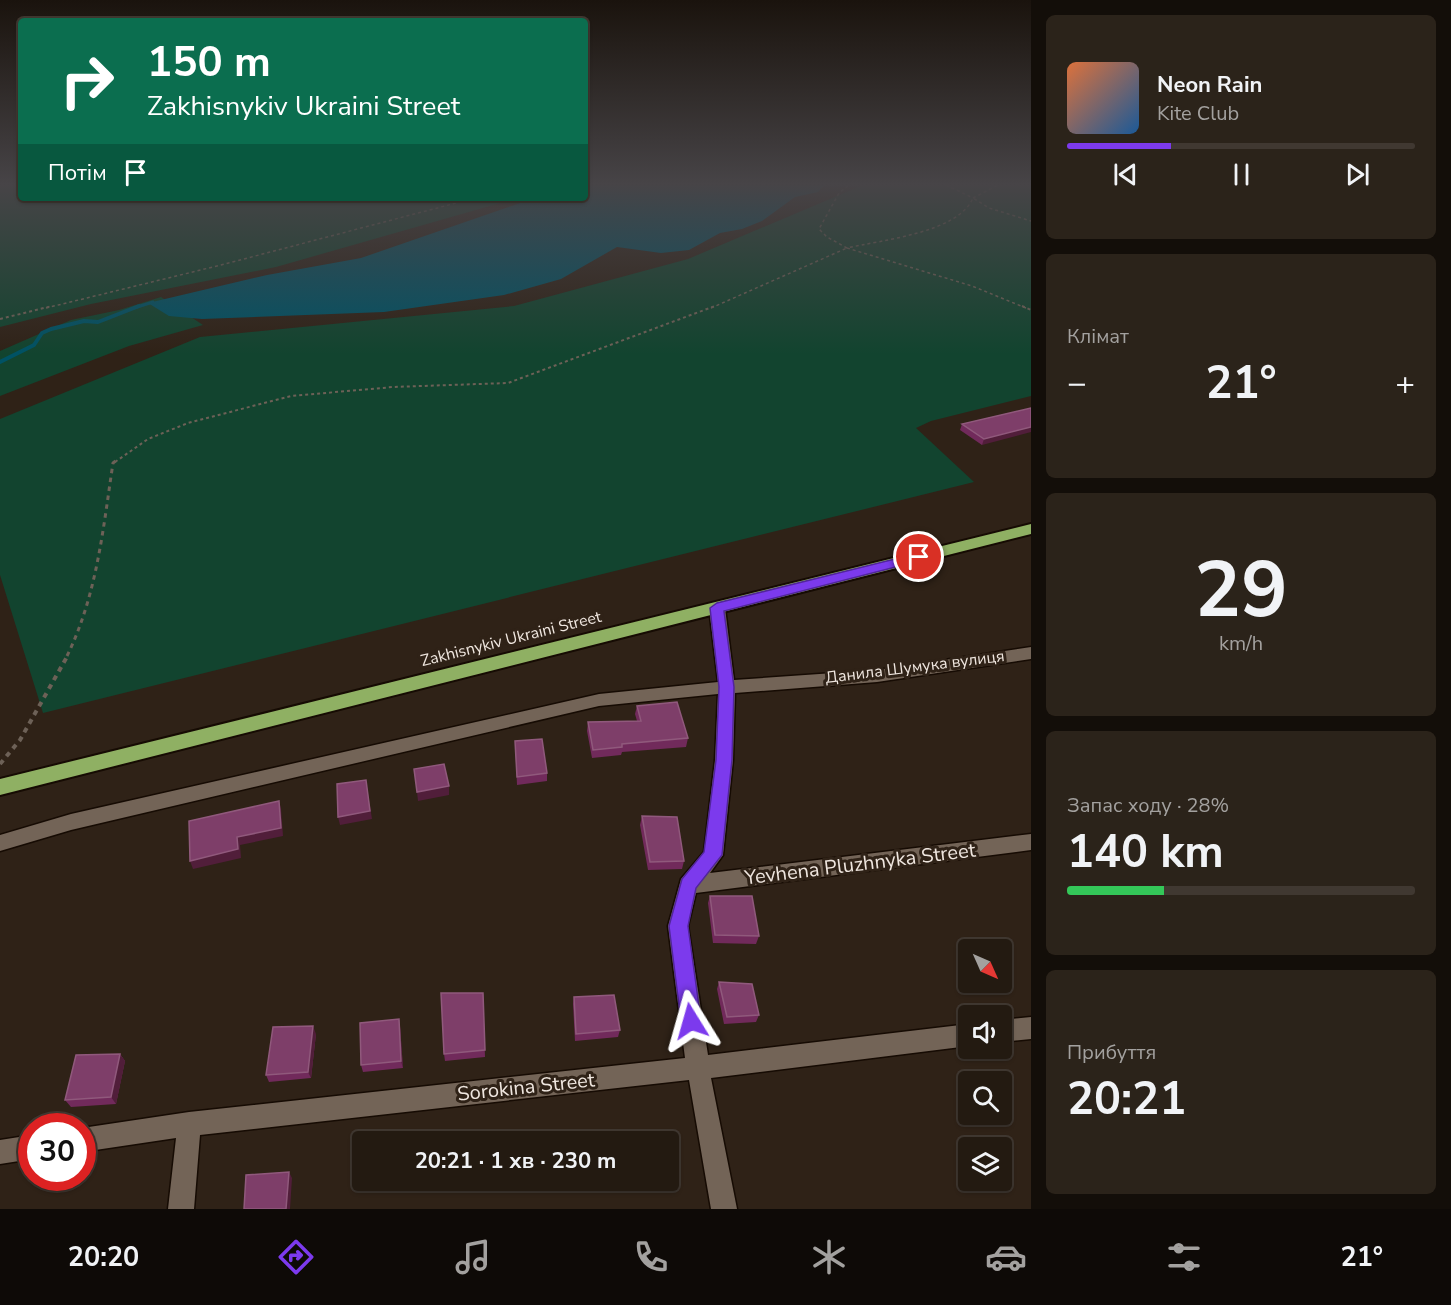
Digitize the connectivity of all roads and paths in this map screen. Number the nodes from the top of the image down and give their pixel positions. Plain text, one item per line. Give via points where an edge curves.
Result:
1 (310, 241) edge
2 (835, 241) edge
3 (873, 241) edge
4 (847, 248) junction
5 (1031, 310) edge
6 (0, 319) edge
7 (1031, 529) edge
8 (717, 608) junction
9 (1031, 653) edge
10 (727, 687) junction
11 (0, 764) edge
12 (0, 787) edge
13 (1031, 842) edge
14 (0, 843) edge
15 (688, 885) junction
16 (1031, 1028) edge
17 (1012, 1030) edge
18 (958, 1036) edge
19 (698, 1068) junction
20 (189, 1124) junction
21 (96, 1138) edge
22 (18, 1149) edge
23 (0, 1152) edge
24 (182, 1209) edge
25 (724, 1209) edge

1 - 6 path
2 - 4 path
3 - 4 path
4 - 5 path via 972,286
4 - 11 path via 721,304 508,383 291,396 188,423 148,439 113,463 87,611 20,740
7 - 8 highway, Zakhisnykiv Ukraini Street
8 - 10 street
8 - 12 highway, Zakhisnykiv Ukraini Street
9 - 10 street, Данила Шумука вулиця via 877,676
10 - 14 street, Данила Шумука вулиця via 599,700 533,714 71,822
10 - 15 street via 724,760 713,855
13 - 15 street, Yevhena Pluzhnyka Street
15 - 19 street via 678,926
16 - 17 street
18 - 19 street, Sorokina Street
19 - 20 street, Sorokina Street
19 - 25 street
20 - 21 street, Sorokina Street
20 - 24 street
22 - 23 street

